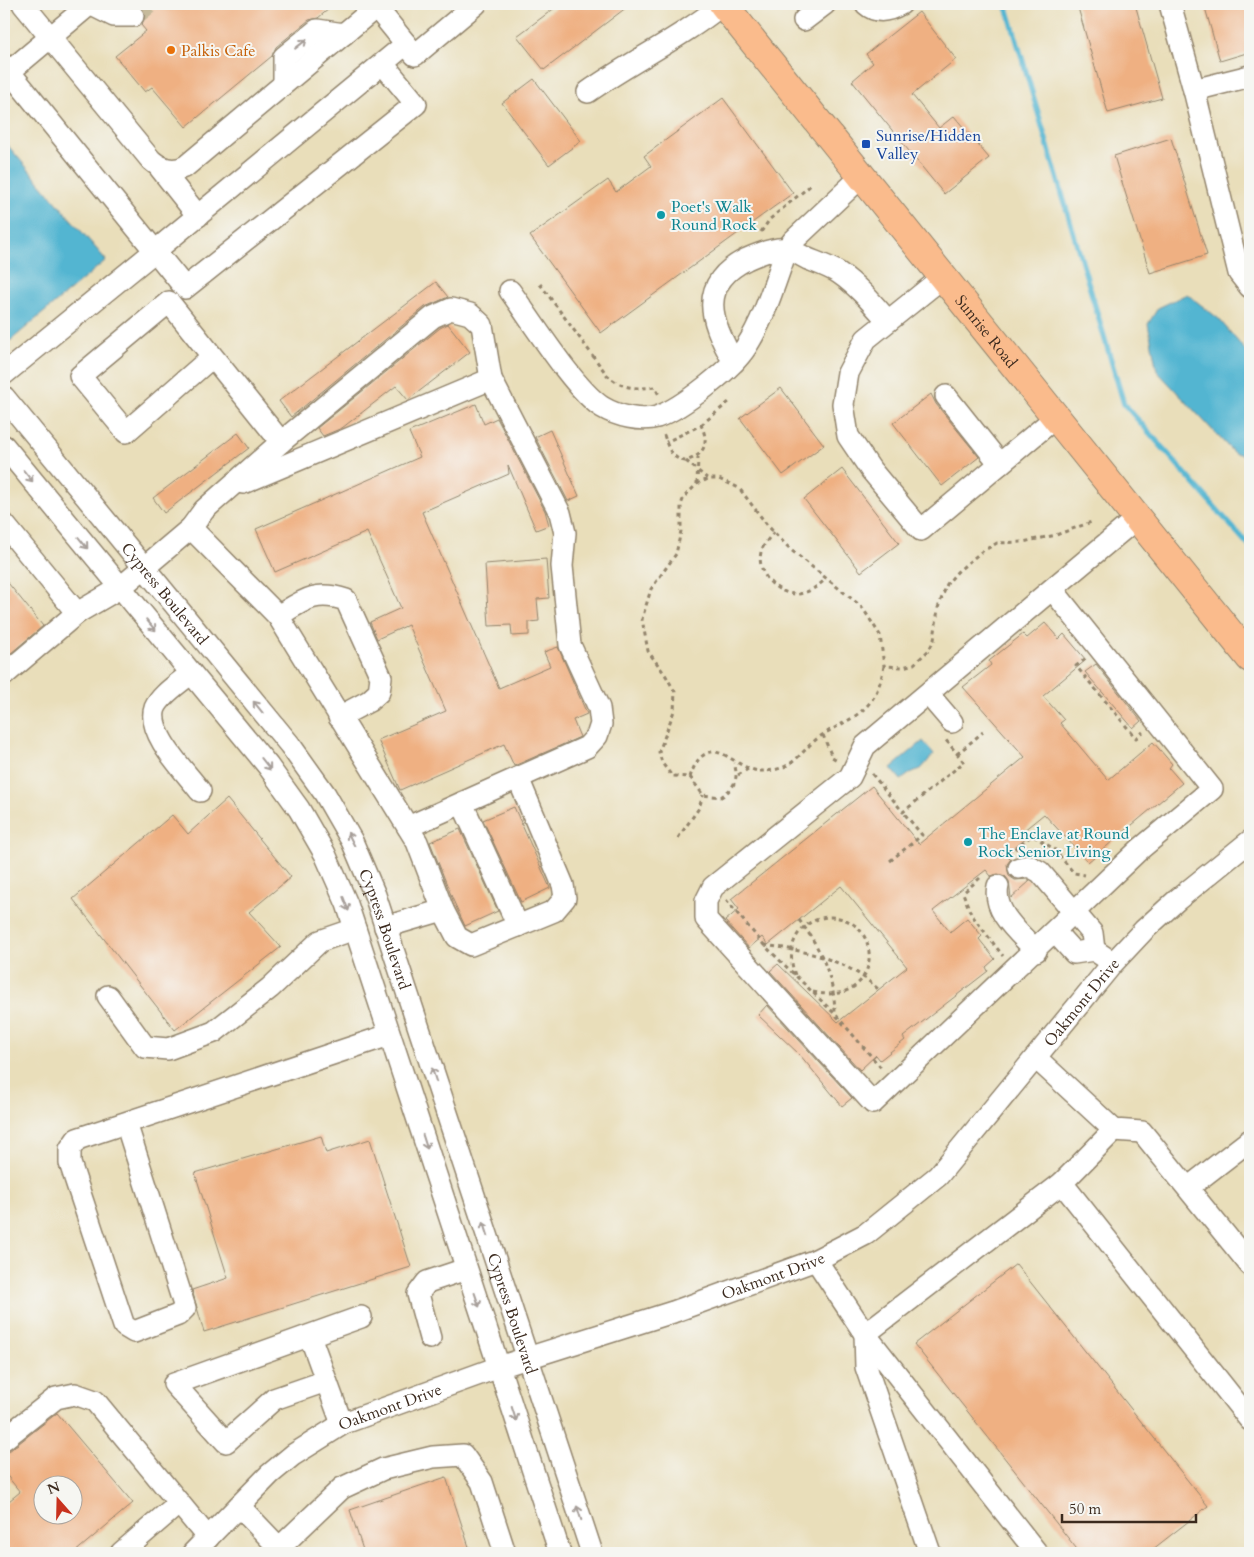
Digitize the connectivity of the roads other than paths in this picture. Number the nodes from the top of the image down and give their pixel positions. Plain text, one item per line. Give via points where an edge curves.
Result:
1 (23, 4) edge
2 (90, 4) edge
3 (476, 4) edge
4 (723, 4) edge
5 (825, 4) edge
6 (866, 4) edge
7 (901, 4) edge
8 (1170, 4) edge
9 (376, 5) edge
10 (133, 16) tunnel mouth
11 (804, 20) dead end
12 (51, 37) junction
13 (406, 44) junction
14 (383, 64) junction
15 (7, 69) edge
16 (1250, 76) edge
17 (1194, 90) junction
18 (588, 92) dead end
19 (160, 168) junction
20 (862, 176) junction
21 (198, 216) junction
22 (787, 249) junction
23 (156, 251) junction
24 (943, 277) junction
25 (1250, 287) edge
26 (185, 288) junction
27 (510, 292) dead end
28 (169, 302) junction
29 (888, 321) junction
30 (212, 357) junction
31 (734, 362) junction
32 (4, 374) edge
33 (490, 379) junction
34 (946, 396) dead end
35 (4, 398) edge
36 (1056, 417) junction
37 (280, 442) junction
38 (4, 446) edge
39 (1000, 464) junction
40 (227, 489) junction
41 (1137, 518) junction
42 (4, 524) edge
43 (191, 528) junction
44 (145, 569) junction
45 (120, 588) junction
46 (1052, 589) junction
47 (77, 613) junction
48 (278, 616) junction
49 (1250, 658) edge
50 (191, 673) junction
51 (4, 675) edge
52 (928, 694) junction
53 (339, 717) junction
54 (945, 727) road end
55 (518, 778) junction
56 (200, 791) dead end
57 (462, 803) junction
58 (408, 827) junction
59 (1250, 841) edge
60 (1016, 859) road end
61 (993, 879) road end
62 (443, 910) junction
63 (1076, 912) junction
64 (518, 926) junction
65 (355, 928) junction
66 (385, 928) junction
67 (1055, 932) junction
68 (1094, 950) junction
69 (1036, 951) junction
70 (1113, 963) junction
71 (108, 996) dead end
72 (390, 1035) junction
73 (1036, 1058) junction
74 (126, 1123) junction
75 (1114, 1130) junction
76 (1250, 1140) edge
77 (1062, 1183) junction
78 (1189, 1187) junction
79 (816, 1260) junction
80 (1250, 1265) edge
81 (466, 1269) junction
82 (361, 1317) dead end
83 (865, 1334) junction
84 (310, 1336) junction
85 (430, 1338) dead end
86 (528, 1358) junction
87 (499, 1367) junction
88 (326, 1381) junction
89 (1250, 1420) edge
90 (342, 1424) junction
91 (4, 1439) edge
92 (179, 1503) junction
93 (239, 1506) junction
94 (201, 1546) edge
95 (279, 1551) edge
96 (122, 1553) edge
97 (505, 1553) edge
98 (560, 1553) edge
99 (592, 1553) edge
100 (930, 1553) edge
101 (1037, 1553) edge

1 - 12 street
2 - 10 street via 114,16
2 - 12 street
3 - 13 street via 415,55
4 - 18 street via 695,26 626,65
4 - 20 main road, Sunrise Road
5 - 11 street
6 - 7 street via 881,12
8 - 17 street
9 - 13 street
9 - 19 street via 186,166
12 - 15 street
12 - 19 street
13 - 14 street
14 - 21 street
14 - 26 street via 416,104
15 - 23 street
16 - 17 street
17 - 25 street via 1239,273
19 - 21 street
20 - 22 street
20 - 24 main road, Sunrise Road
21 - 23 street
22 - 29 street via 838,272
22 - 31 street via 756,329
22 - 31 street via 763,253 742,262 718,284 712,311 716,330
23 - 26 street
23 - 32 street
24 - 29 street
24 - 36 main road, Sunrise Road
26 - 28 street
27 - 31 street via 576,382 602,406 622,416 656,417 674,409
28 - 30 street
28 - 30 street via 80,376 126,432
29 - 39 street via 866,339 848,373 843,404 848,436 870,470 921,530
30 - 37 street
33 - 37 street via 482,325 470,314 451,309 433,317
33 - 40 street
33 - 55 street via 560,513 565,533 562,566 570,645 599,708 601,724 587,747
34 - 39 street
35 - 44 street, Cypress Boulevard
36 - 39 street
36 - 41 main road, Sunrise Road
37 - 40 street
38 -> 45 street, Cypress Boulevard
40 - 43 street via 204,510
41 - 46 street
41 - 49 main road, Sunrise Road
42 - 47 street
43 - 44 street
43 - 48 street
44 - 45 street
66 -> 44 street, Cypress Boulevard via 352,841 325,794 290,746
45 - 47 street
45 -> 50 street, Cypress Boulevard
46 - 52 street
46 - 63 street via 1212,789 1139,850
47 - 51 street
48 - 53 street
48 - 53 street via 313,596 328,594 346,600 381,677 379,692
50 - 56 street via 162,698 155,708 154,720 160,739
50 -> 65 street, Cypress Boulevard via 300,809 326,854
52 - 54 street
52 - 69 street via 866,746 850,777 713,887 706,900 706,919 873,1103
53 - 58 street
55 - 57 street
55 - 64 street via 563,885 565,898 554,911
57 - 58 street
57 - 64 street
58 - 62 street
59 - 70 street, Oakmont Drive via 1177,900
60 - 63 street via 1040,872
61 - 69 street via 1001,911
62 - 64 street via 457,937 471,945
62 - 66 street
63 - 67 street
63 - 68 street via 1092,933
65 - 71 street via 320,941 270,988 214,1032 168,1049 145,1046
65 - 72 street, Cypress Boulevard
86 -> 66 street, Cypress Boulevard
67 - 68 street via 1074,953
67 - 69 street
68 - 70 street
70 - 73 street, Oakmont Drive
72 - 74 street
72 -> 81 street, Cypress Boulevard
73 - 75 street
73 - 79 street, Oakmont Drive via 938,1176 866,1234
74 - 74 street via 77,1139 70,1149 70,1163 124,1326 134,1332 178,1315 185,1308
75 - 77 street
75 - 78 street via 1142,1132
76 - 78 street
77 - 83 street
77 - 89 street
78 - 80 street
79 - 83 street
79 - 86 street, Oakmont Drive via 673,1312
81 - 85 street via 427,1282 418,1294
81 -> 87 street, Cypress Boulevard
82 - 84 street
83 - 100 street via 866,1367
83 - 101 street
84 - 88 street
84 - 88 street via 174,1384 226,1442 274,1399
86 - 87 street, Oakmont Drive
99 -> 86 street, Cypress Boulevard
87 - 90 street, Oakmont Drive
87 -> 98 street, Cypress Boulevard
88 - 90 street
90 - 93 street, Oakmont Drive via 293,1454
91 - 92 street via 56,1398 75,1394 95,1401
92 - 94 street
92 - 96 street
93 - 94 street, Oakmont Drive
93 - 95 street
95 - 97 street via 342,1488 383,1469 434,1457 463,1455 482,1482

